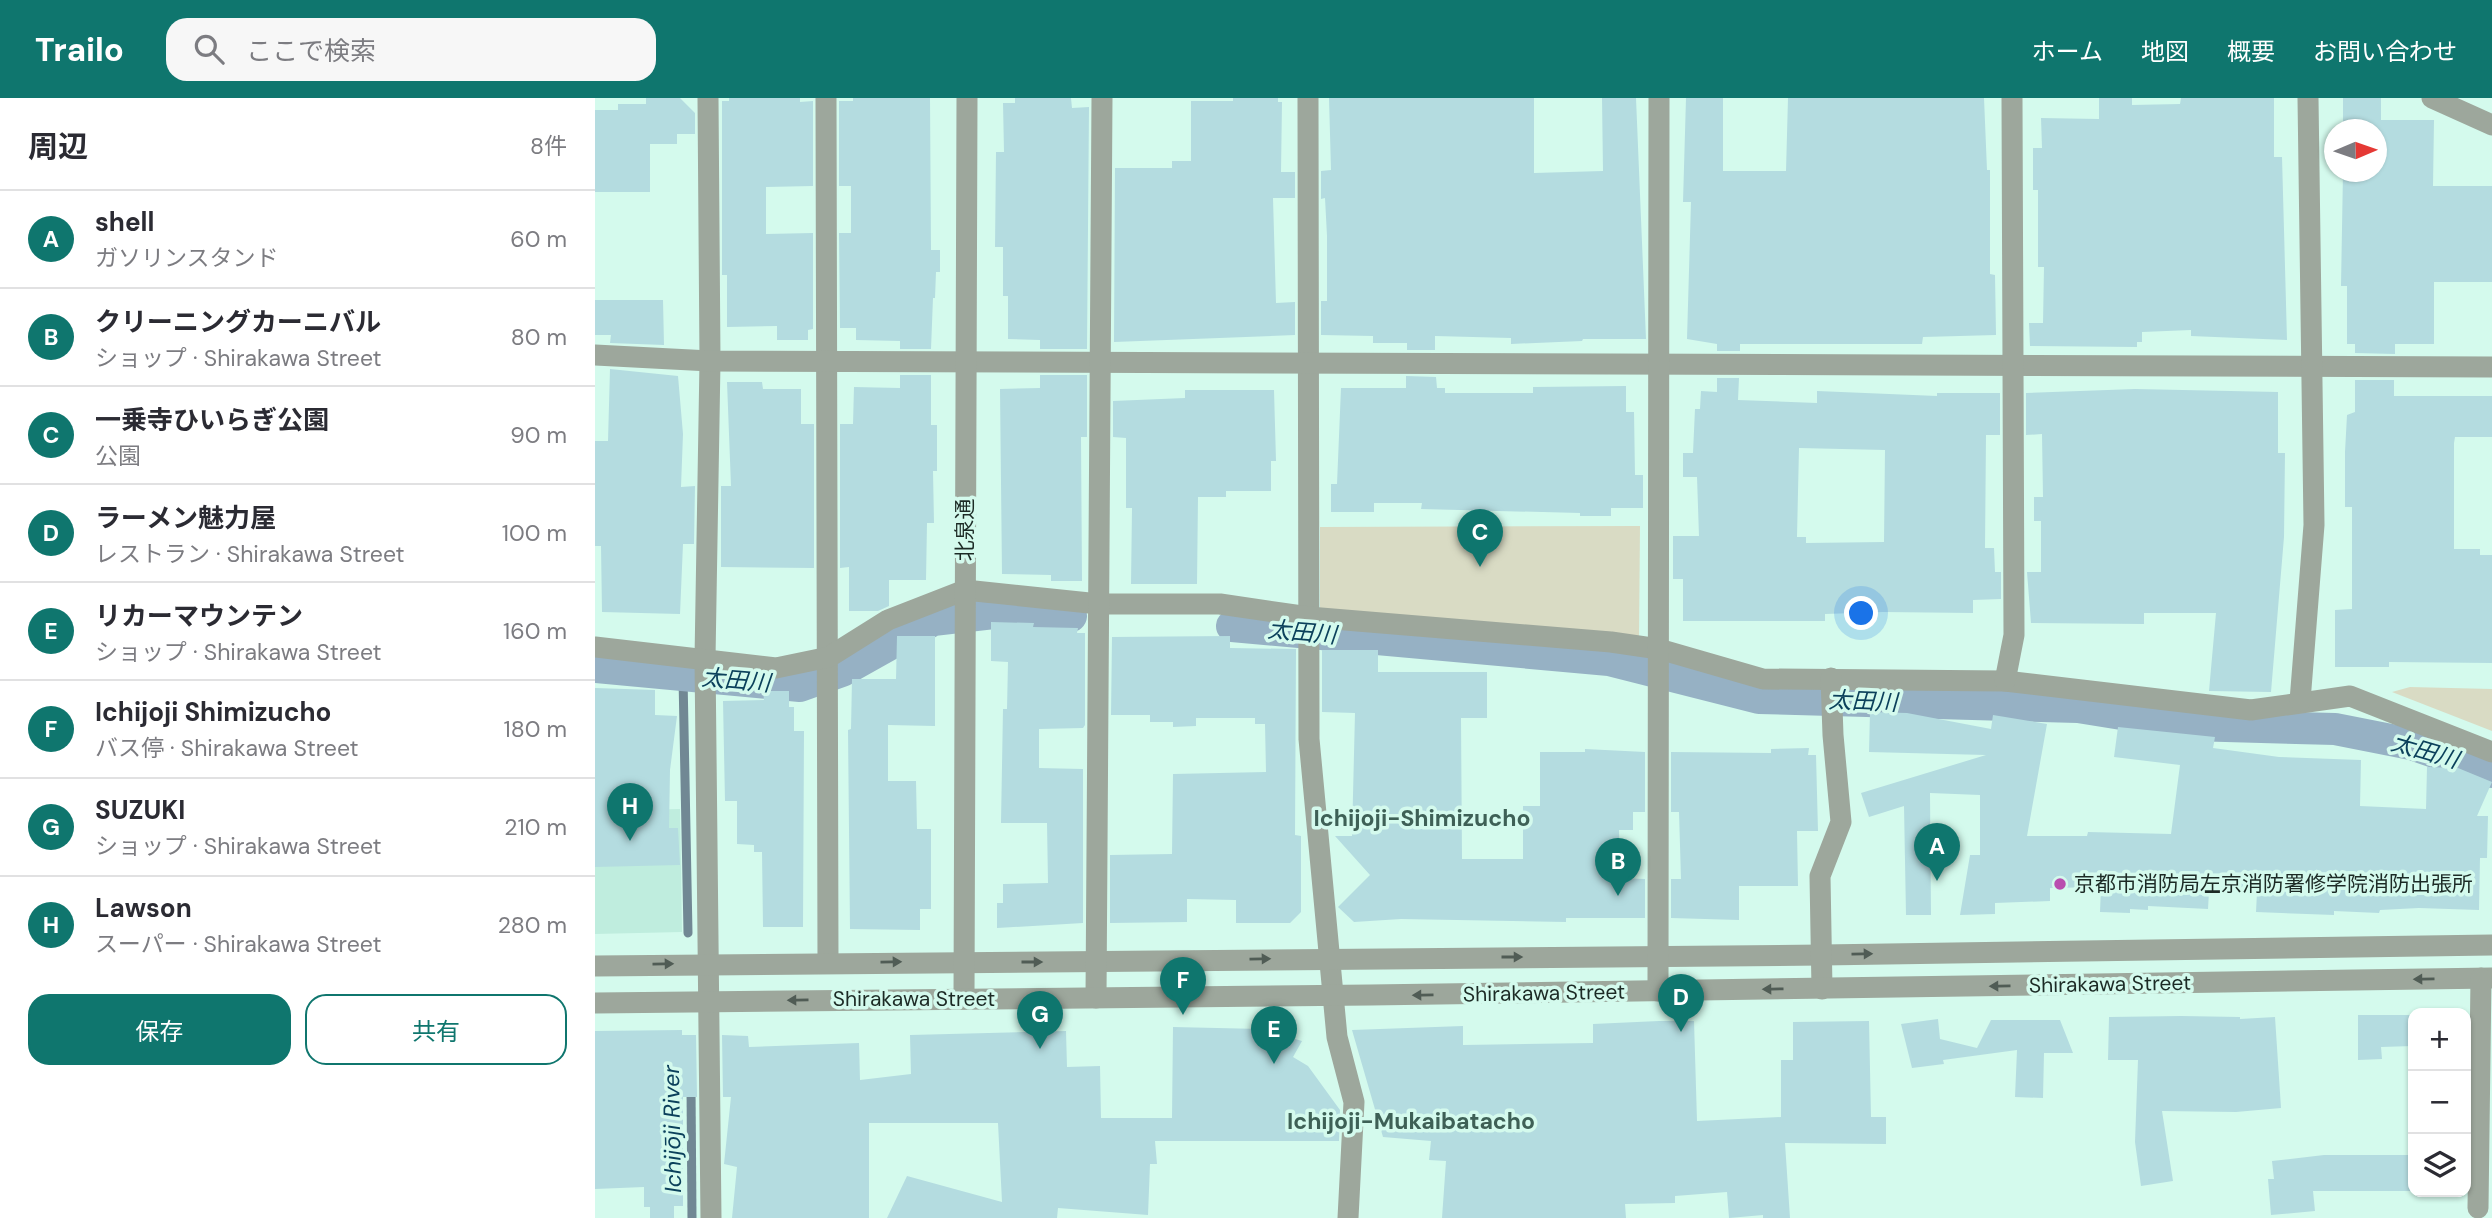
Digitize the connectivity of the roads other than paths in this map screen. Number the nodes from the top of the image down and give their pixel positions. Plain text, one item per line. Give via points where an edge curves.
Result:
1 (708, 98) edge
2 (826, 98) edge
3 (967, 98) edge
4 (1102, 98) edge
5 (1308, 98) edge
6 (1660, 98) edge
7 (2012, 98) edge
8 (2308, 98) edge
9 (2432, 98) edge
10 (2492, 125) edge
11 (595, 355) edge
12 (827, 360) junction
13 (966, 360) junction
14 (1101, 360) junction
15 (710, 361) junction
16 (1308, 363) junction
17 (1659, 365) junction
18 (2013, 365) junction
19 (2312, 367) junction
20 (2492, 367) edge
21 (965, 596) junction
22 (1099, 604) junction
23 (1309, 631) junction
24 (595, 647) edge
25 (1659, 649) junction
26 (829, 670) junction
27 (706, 672) junction
28 (1832, 678) junction
29 (2005, 681) junction
30 (2300, 701) junction
31 (2492, 752) edge
32 (2492, 945) edge
33 (1822, 955) junction
34 (1658, 957) junction
35 (1330, 958) junction
36 (964, 962) junction
37 (1097, 962) junction
38 (828, 963) junction
39 (708, 964) junction
40 (595, 966) edge
41 (2487, 978) edge
42 (1822, 989) junction
43 (1658, 991) junction
44 (1333, 996) junction
45 (1096, 998) junction
46 (964, 999) junction
47 (709, 1001) junction
48 (595, 1003) edge
49 (2478, 1210) edge
50 (711, 1218) edge
51 (1347, 1218) edge

1 - 15 street
2 - 12 street
3 - 13 street, 北泉通
4 - 14 street
5 - 16 street
6 - 17 street
7 - 18 street
8 - 19 street
9 - 10 street
11 - 15 street
12 - 13 street
12 - 15 street
12 - 26 street
13 - 14 street
13 - 21 street, 北泉通
14 - 16 street
14 - 22 street
15 - 27 street
16 - 17 street
16 - 23 street
17 - 18 street
17 - 25 street
18 - 19 street
18 - 29 street via 2014,635
19 - 20 street
19 - 30 street via 2314,525
21 - 22 street
21 - 26 street via 888,620
21 - 36 street, 北泉通
22 - 23 street via 1220,604
22 - 37 street
23 - 25 street via 1473,628
23 - 35 street via 1309,739
24 - 27 street
25 - 28 street via 1763,679
25 - 34 street
26 - 27 street
26 - 38 street
27 - 39 street
28 - 29 street
28 - 33 street via 1842,822 1821,876
29 - 30 street via 2251,710
30 - 31 street via 2350,696
33 -> 32 street, Shirakawa Street
33 - 34 street, Shirakawa Street
33 - 42 street
35 -> 34 street, Shirakawa Street
34 - 43 street
37 -> 35 street, Shirakawa Street
35 - 44 street
36 -> 37 street, Shirakawa Street
38 -> 36 street, Shirakawa Street
36 - 46 street, 北泉通
37 - 45 street
38 - 39 street, Shirakawa Street
40 -> 39 street, Shirakawa Street
39 - 47 street
41 -> 42 street, Shirakawa Street
41 - 49 street
42 -> 43 street, Shirakawa Street
43 -> 44 street, Shirakawa Street
44 - 45 street, Shirakawa Street
44 - 51 street via 1337,1037 1354,1102
45 - 46 street, Shirakawa Street
46 -> 47 street, Shirakawa Street
47 - 48 street, Shirakawa Street
47 - 50 street

